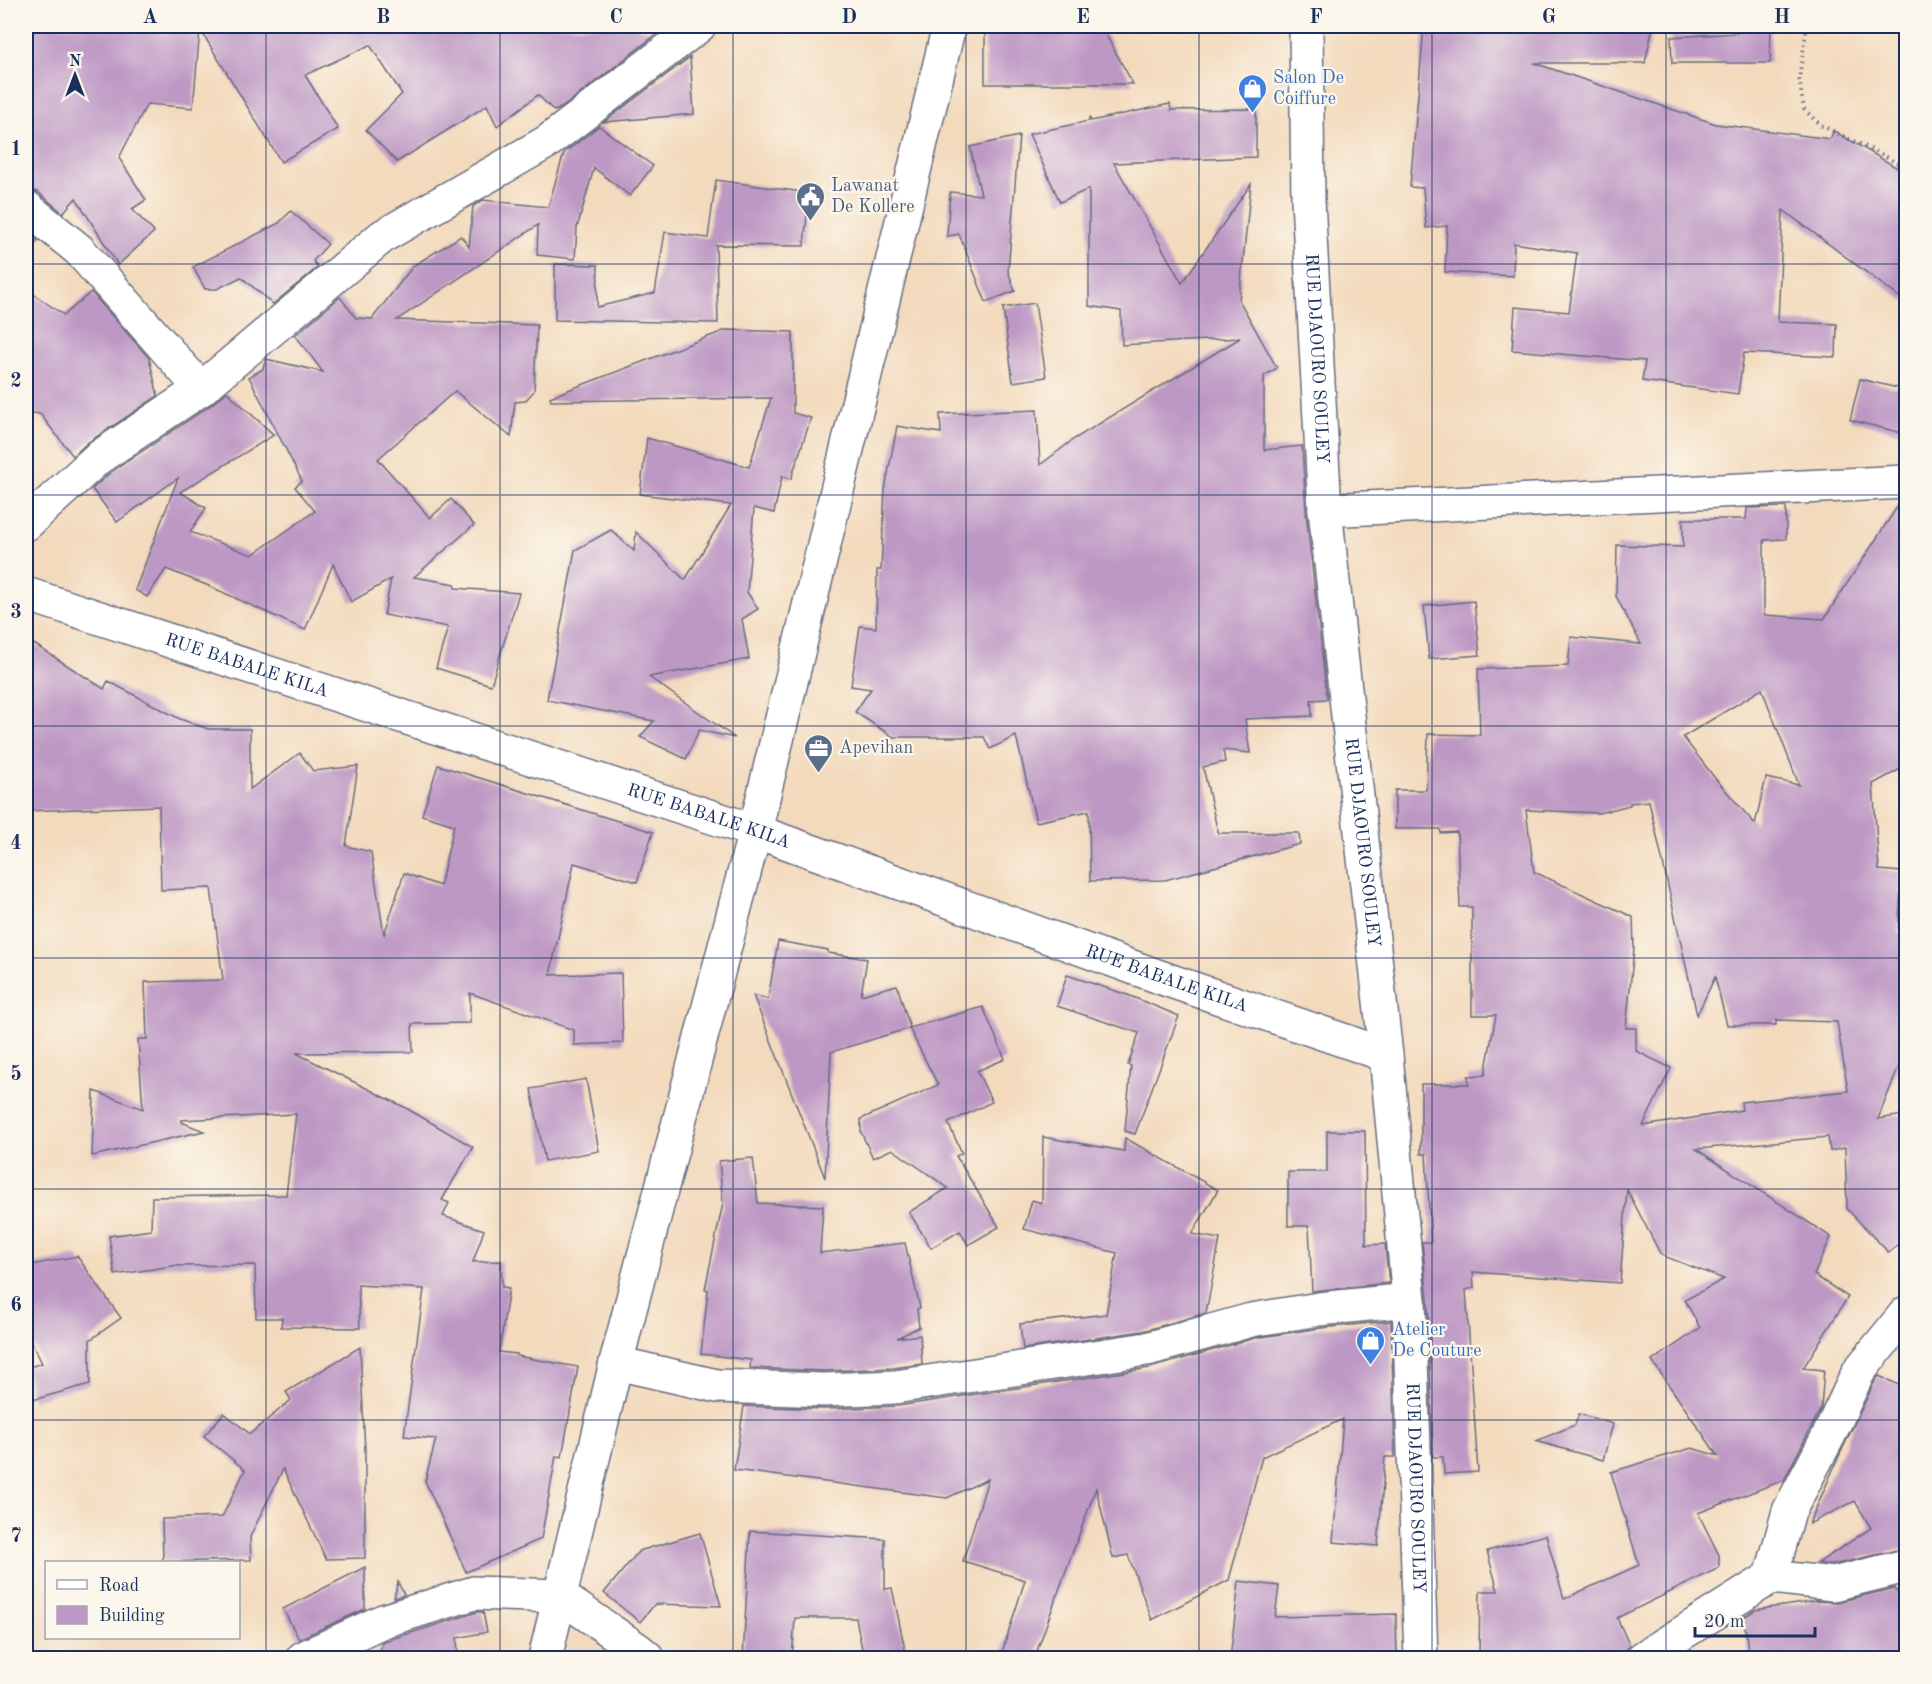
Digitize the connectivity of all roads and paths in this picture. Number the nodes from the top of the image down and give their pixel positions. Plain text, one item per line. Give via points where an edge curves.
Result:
1 (699, 26) edge
2 (950, 26) edge
3 (1306, 26) edge
4 (1807, 26) edge
5 (1906, 169) edge
6 (26, 207) edge
7 (201, 389) junction
8 (1906, 482) edge
9 (1325, 510) junction
10 (26, 524) edge
11 (26, 594) edge
12 (755, 831) junction
13 (1386, 1055) junction
14 (1409, 1300) junction
15 (1906, 1313) edge
16 (616, 1363) junction
17 (1906, 1566) edge
18 (1771, 1577) junction
19 (560, 1596) junction
20 (303, 1659) edge
21 (545, 1659) edge
22 (648, 1659) edge
23 (1421, 1659) edge
24 (1643, 1659) edge

1 - 7 street via 547,142 383,237
2 - 12 street
3 - 9 street, RUE DJAOURO SOULEY via 1308,200
4 - 5 path via 1799,79 1804,109 1820,125
6 - 7 street via 79,250
7 - 10 street via 98,458
8 - 9 street
9 - 13 street, RUE DJAOURO SOULEY
11 - 12 street, RUE BABALE KILA
12 - 13 street, RUE BABALE KILA
12 - 16 street
13 - 14 street, RUE DJAOURO SOULEY
14 - 16 street via 1251,1320 1147,1349 895,1387 824,1390 717,1386
14 - 23 street, RUE DJAOURO SOULEY
15 - 18 street via 1859,1371 1789,1511
16 - 19 street
17 - 18 street via 1833,1584
18 - 24 street
19 - 20 street via 474,1593 383,1621
19 - 21 street
19 - 22 street

